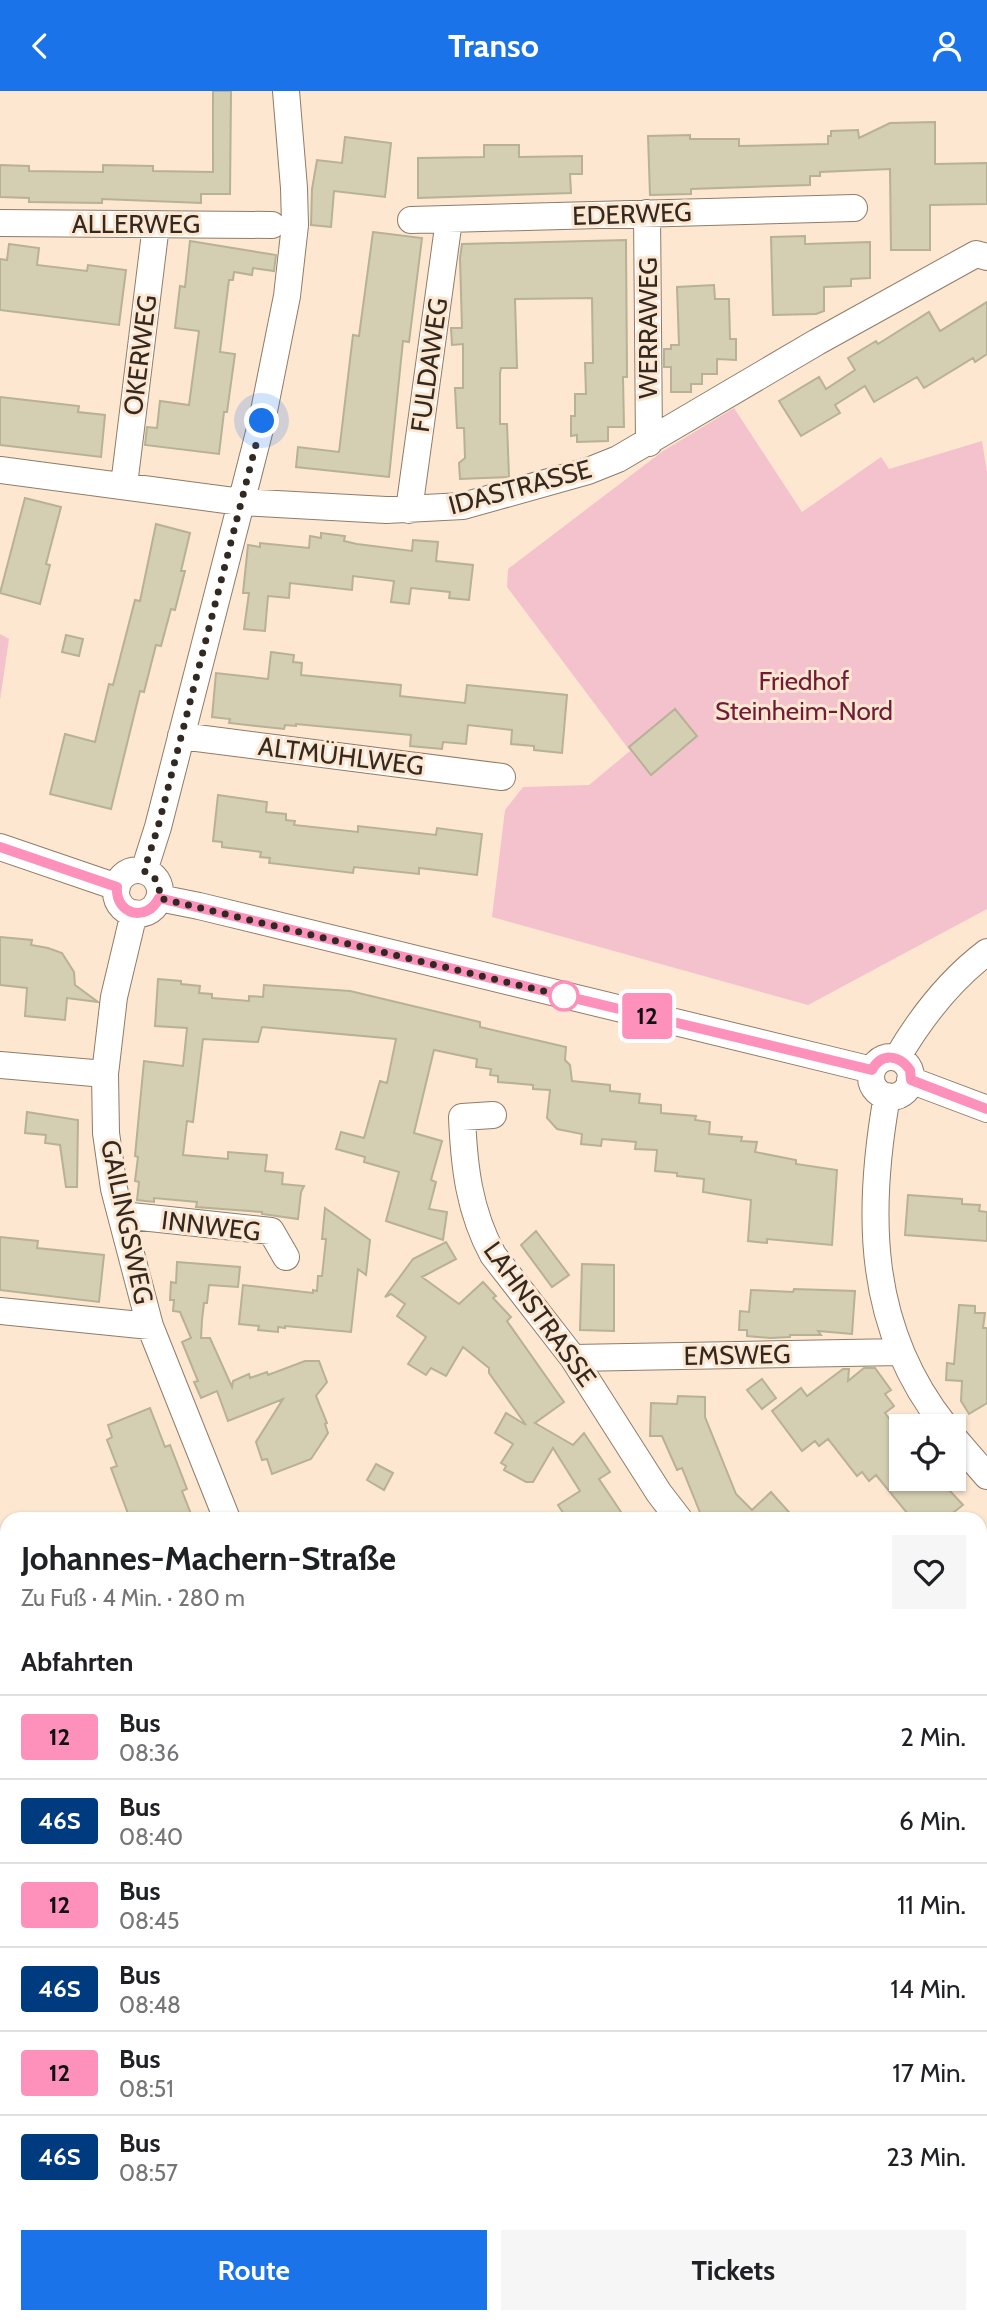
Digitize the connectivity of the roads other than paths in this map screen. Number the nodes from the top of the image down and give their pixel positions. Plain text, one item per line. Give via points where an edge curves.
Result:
1 (286, 91) edge
2 (854, 208) dead end
3 (647, 213) junction
4 (411, 220) dead end
5 (449, 220) junction
6 (0, 223) edge
7 (156, 225) junction
8 (272, 225) dead end
9 (987, 257) edge
10 (649, 443) junction
11 (0, 470) edge
12 (124, 485) junction
13 (241, 502) junction
14 (409, 510) junction
15 (181, 736) junction
16 (502, 777) dead end
17 (0, 847) edge
18 (144, 871) junction
19 (117, 887) junction
20 (159, 898) junction
21 (134, 913) junction
22 (987, 952) edge
23 (0, 1065) edge
24 (904, 1069) junction
25 (872, 1070) junction
26 (105, 1074) junction
27 (887, 1096) junction
28 (987, 1109) edge
29 (493, 1115) dead end
30 (122, 1215) junction
31 (286, 1257) dead end
32 (0, 1311) edge
33 (150, 1326) junction
34 (900, 1352) junction
35 (573, 1358) junction
36 (936, 1414) edge
37 (966, 1452) edge
38 (987, 1476) edge
39 (224, 1512) edge
40 (674, 1512) edge

1 - 13 street via 295,225 274,366
2 - 3 street, EDERWEG
3 - 5 street, EDERWEG
3 - 10 street, WERRAWEG
4 - 5 street, EDERWEG
5 - 14 street, FULDAWEG
6 - 7 street, ALLERWEG
7 - 8 street, ALLERWEG
7 - 12 street, OKERWEG
9 - 10 street, IDASTRASSE via 976,254
10 - 14 street, IDASTRASSE via 588,471 518,492 463,506
11 - 12 street, IDASTRASSE
12 - 13 street, IDASTRASSE
13 - 14 street, IDASTRASSE
13 - 15 street
15 - 16 street, ALTMÜHLWEG
15 - 18 street
17 - 19 street
18 - 19 street via 130,871
18 - 20 street via 159,884
19 - 21 street via 122,907
20 - 21 street via 147,912
20 - 25 street
21 - 26 street, GAILINGSWEG via 114,997
22 - 24 street via 930,1008
23 - 26 street
24 - 25 street via 888,1057
24 - 27 street via 902,1094
24 - 28 street
25 - 27 street via 874,1088
26 - 30 street, GAILINGSWEG via 109,1159
27 - 34 street via 877,1165 874,1236
29 - 35 street, LAHNSTRASSE via 463,1117 465,1166 477,1220 494,1255
30 - 31 street, INNWEG via 271,1231
30 - 33 street, GAILINGSWEG
32 - 33 street
33 - 39 street, GAILINGSWEG
34 - 35 street, EMSWEG
34 - 36 street via 916,1387
35 - 40 street, LAHNSTRASSE
37 - 38 street

